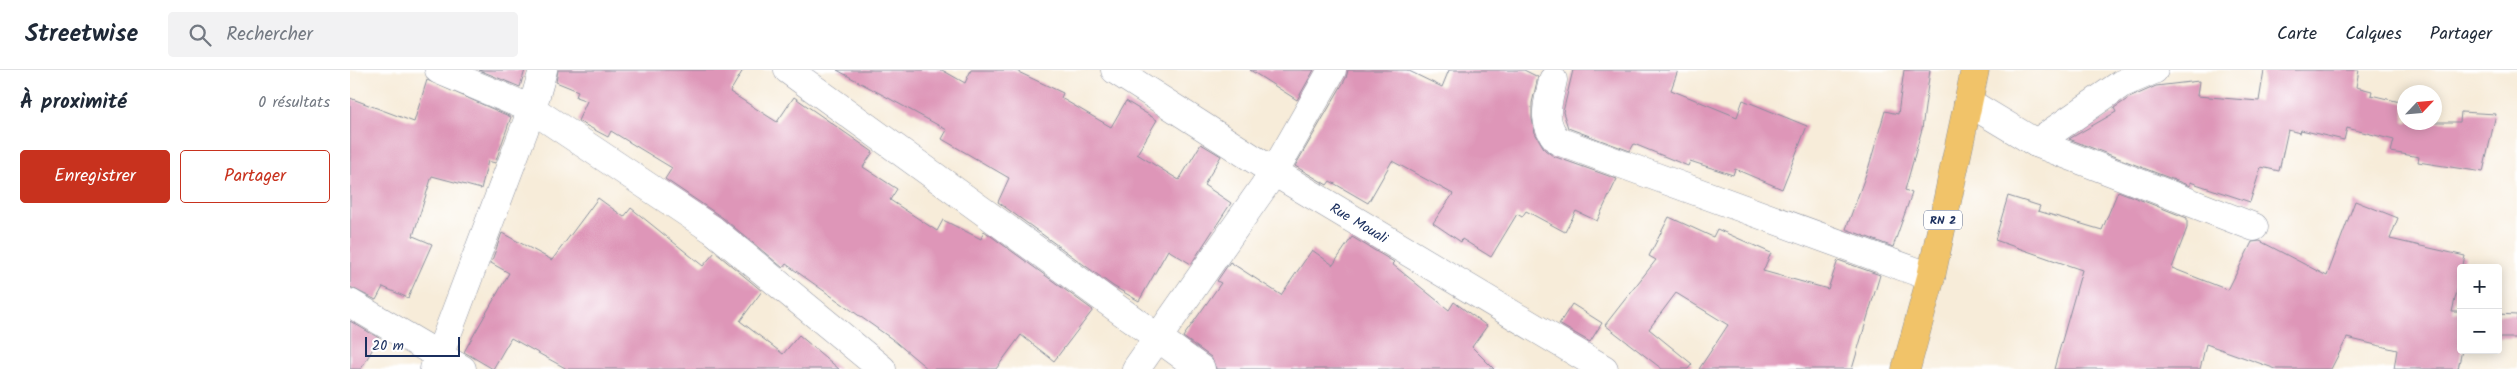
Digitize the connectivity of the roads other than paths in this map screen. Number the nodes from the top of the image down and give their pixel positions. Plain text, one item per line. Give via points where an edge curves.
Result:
1 (440, 70) edge
2 (543, 70) edge
3 (788, 70) edge
4 (1115, 70) edge
5 (1332, 70) edge
6 (1975, 70) edge
7 (2154, 70) edge
8 (1553, 80) dead end
9 (1968, 102) junction
10 (532, 109) junction
11 (2036, 143) junction
12 (1274, 172) junction
13 (2254, 227) dead end
14 (1931, 277) junction
15 (350, 303) edge
16 (1157, 338) junction
17 (445, 364) edge
18 (882, 369) edge
19 (1136, 369) edge
20 (1201, 369) edge
21 (1604, 369) edge
22 (1906, 369) edge

1 - 10 street
2 - 10 street
3 - 16 street
4 - 12 street, Rue Mouali
5 - 12 street
6 - 9 highway, RN 2
7 - 11 street via 2121,84
8 - 14 street via 1546,113 1548,130 1558,141
9 - 11 street
9 - 14 highway, RN 2
10 - 17 street
10 - 18 street via 713,230
11 - 13 street
12 - 16 street
12 - 21 street, Rue Mouali
14 - 22 highway, RN 2
15 - 17 street
16 - 19 street
16 - 20 street

